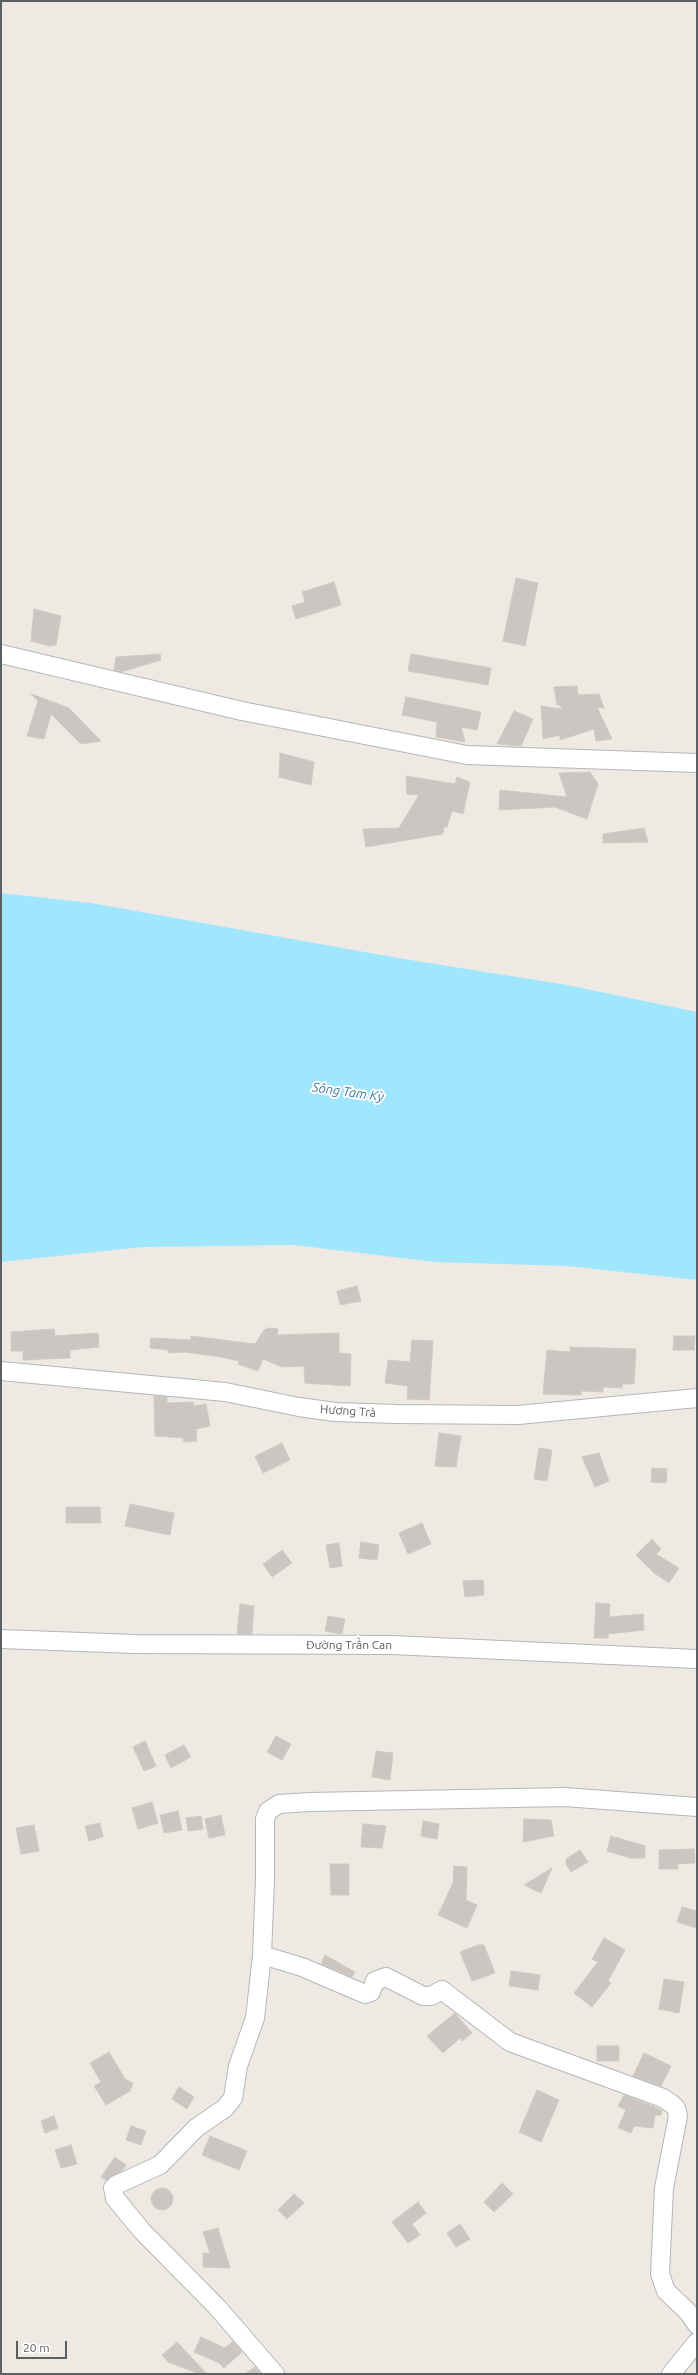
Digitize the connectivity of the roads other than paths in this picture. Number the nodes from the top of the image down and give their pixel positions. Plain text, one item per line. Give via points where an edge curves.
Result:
1 (1, 654) edge
2 (697, 764) edge
3 (1, 1371) edge
4 (697, 1398) edge
5 (1, 1639) edge
6 (697, 1659) edge
7 (697, 1807) edge
8 (262, 1954) junction
9 (697, 2326) edge
10 (697, 2342) edge
11 (275, 2374) edge
12 (671, 2374) edge

1 - 2 street via 242,711 467,755
3 - 4 street, Hương Trà via 206,1390 335,1412 518,1415
5 - 6 street, Đường Trần Can via 135,1644 392,1645
7 - 8 street via 565,1797 279,1804 268,1811 265,1818
8 - 9 street via 302,1967 365,1994 371,1992 375,1981 386,1978 423,1996 431,1996 442,1990 516,2046 663,2098 672,2104 678,2116 664,2188 660,2274 666,2291 688,2312
8 - 11 street via 255,2018 240,2060 230,2102 200,2124 160,2165 113,2188 115,2198 142,2231 217,2308
10 - 12 street

